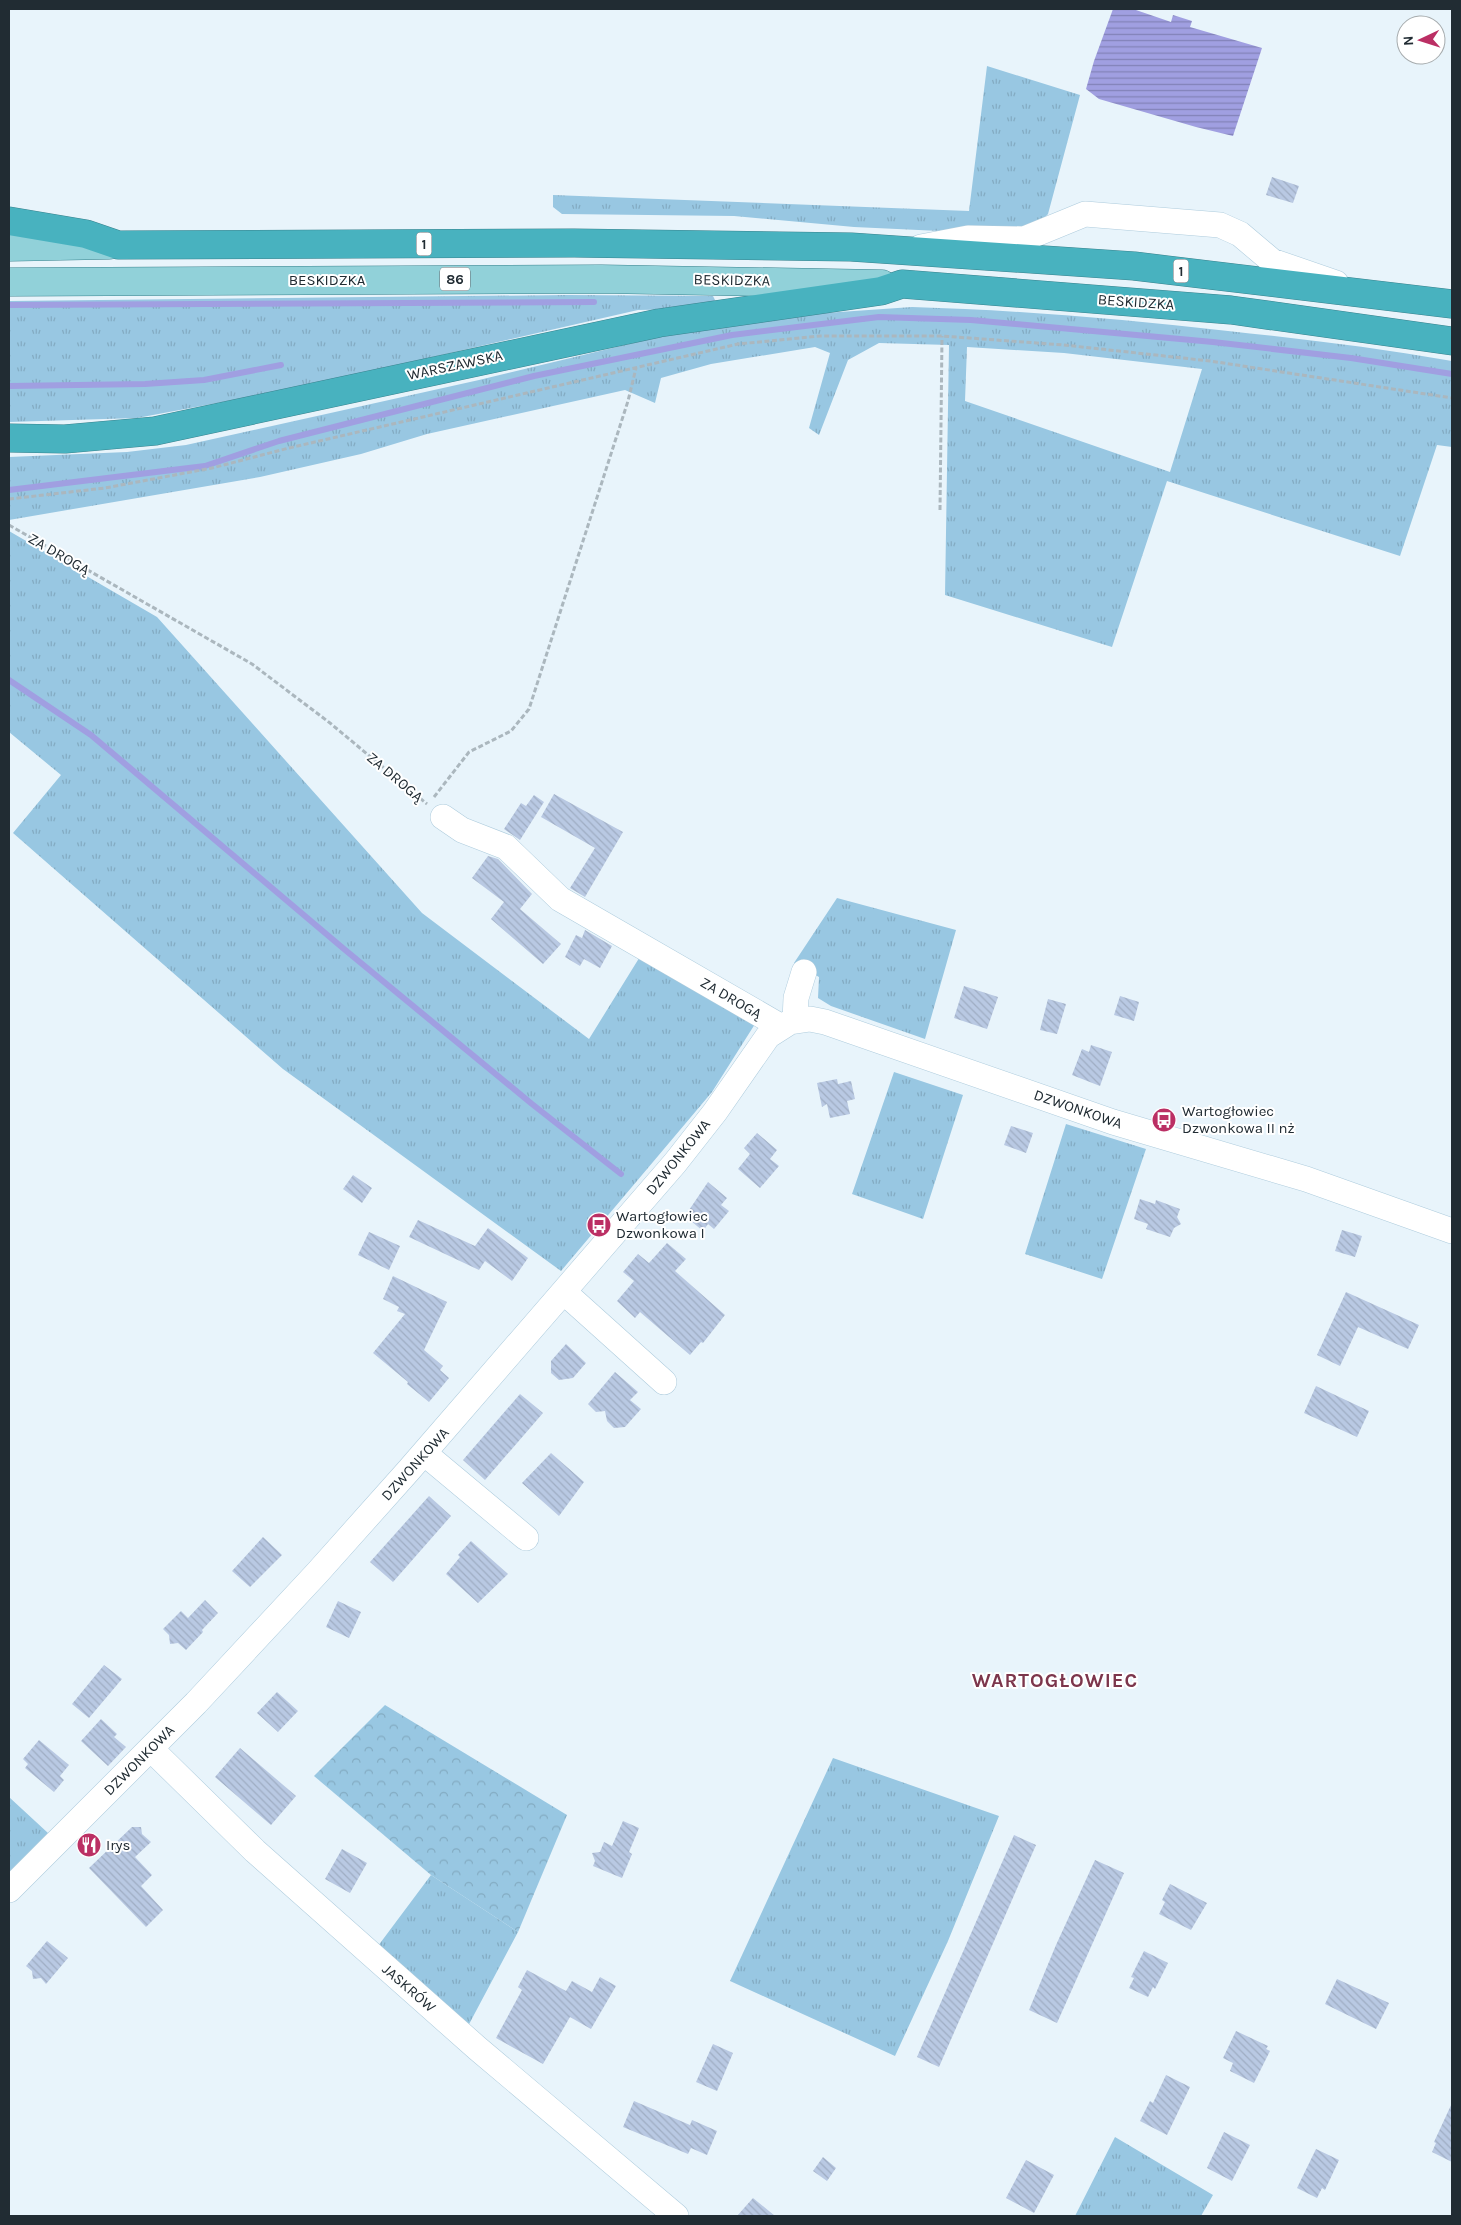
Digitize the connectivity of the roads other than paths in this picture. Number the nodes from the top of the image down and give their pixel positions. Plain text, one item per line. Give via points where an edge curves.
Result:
1 (9, 221) edge
2 (118, 245) junction
3 (9, 247) edge
4 (908, 250) junction
5 (9, 282) edge
6 (902, 284) junction
7 (1362, 292) junction
8 (1452, 304) edge
9 (1452, 341) edge
10 (9, 438) edge
11 (435, 811) road end
12 (804, 972) dead end
13 (788, 1024) junction
14 (1452, 1231) edge
15 (565, 1293) junction
16 (664, 1382) dead end
17 (424, 1453) junction
18 (526, 1538) dead end
19 (151, 1749) junction
20 (9, 1890) edge
21 (676, 2216) edge

1 - 2 highway, 1 via 86,234
2 - 3 main road
2 - 4 highway, 1 via 584,243
4 - 7 highway, 1 via 1134,266
4 - 7 street via 968,238 1024,239 1086,214 1220,225 1240,234 1272,261
5 - 6 main road, BESKIDZKA / 86 via 730,279
6 - 9 highway, BESKIDZKA via 1231,310
6 - 10 highway, WARSZAWSKA via 881,291 711,314 583,338 155,431 65,439
7 - 8 highway, 1
11 - 13 street, ZA DROGĄ via 462,830 506,847 560,899
12 - 13 street
13 - 14 street, DZWONKOWA via 810,1019 825,1022 983,1087 1306,1180
13 - 15 street, DZWONKOWA via 757,1049 715,1112 675,1163
15 - 16 street
15 - 17 street, DZWONKOWA
17 - 18 street
17 - 19 street, DZWONKOWA via 318,1572
19 - 20 street, DZWONKOWA
19 - 21 street, JASKRÓW via 262,1858

